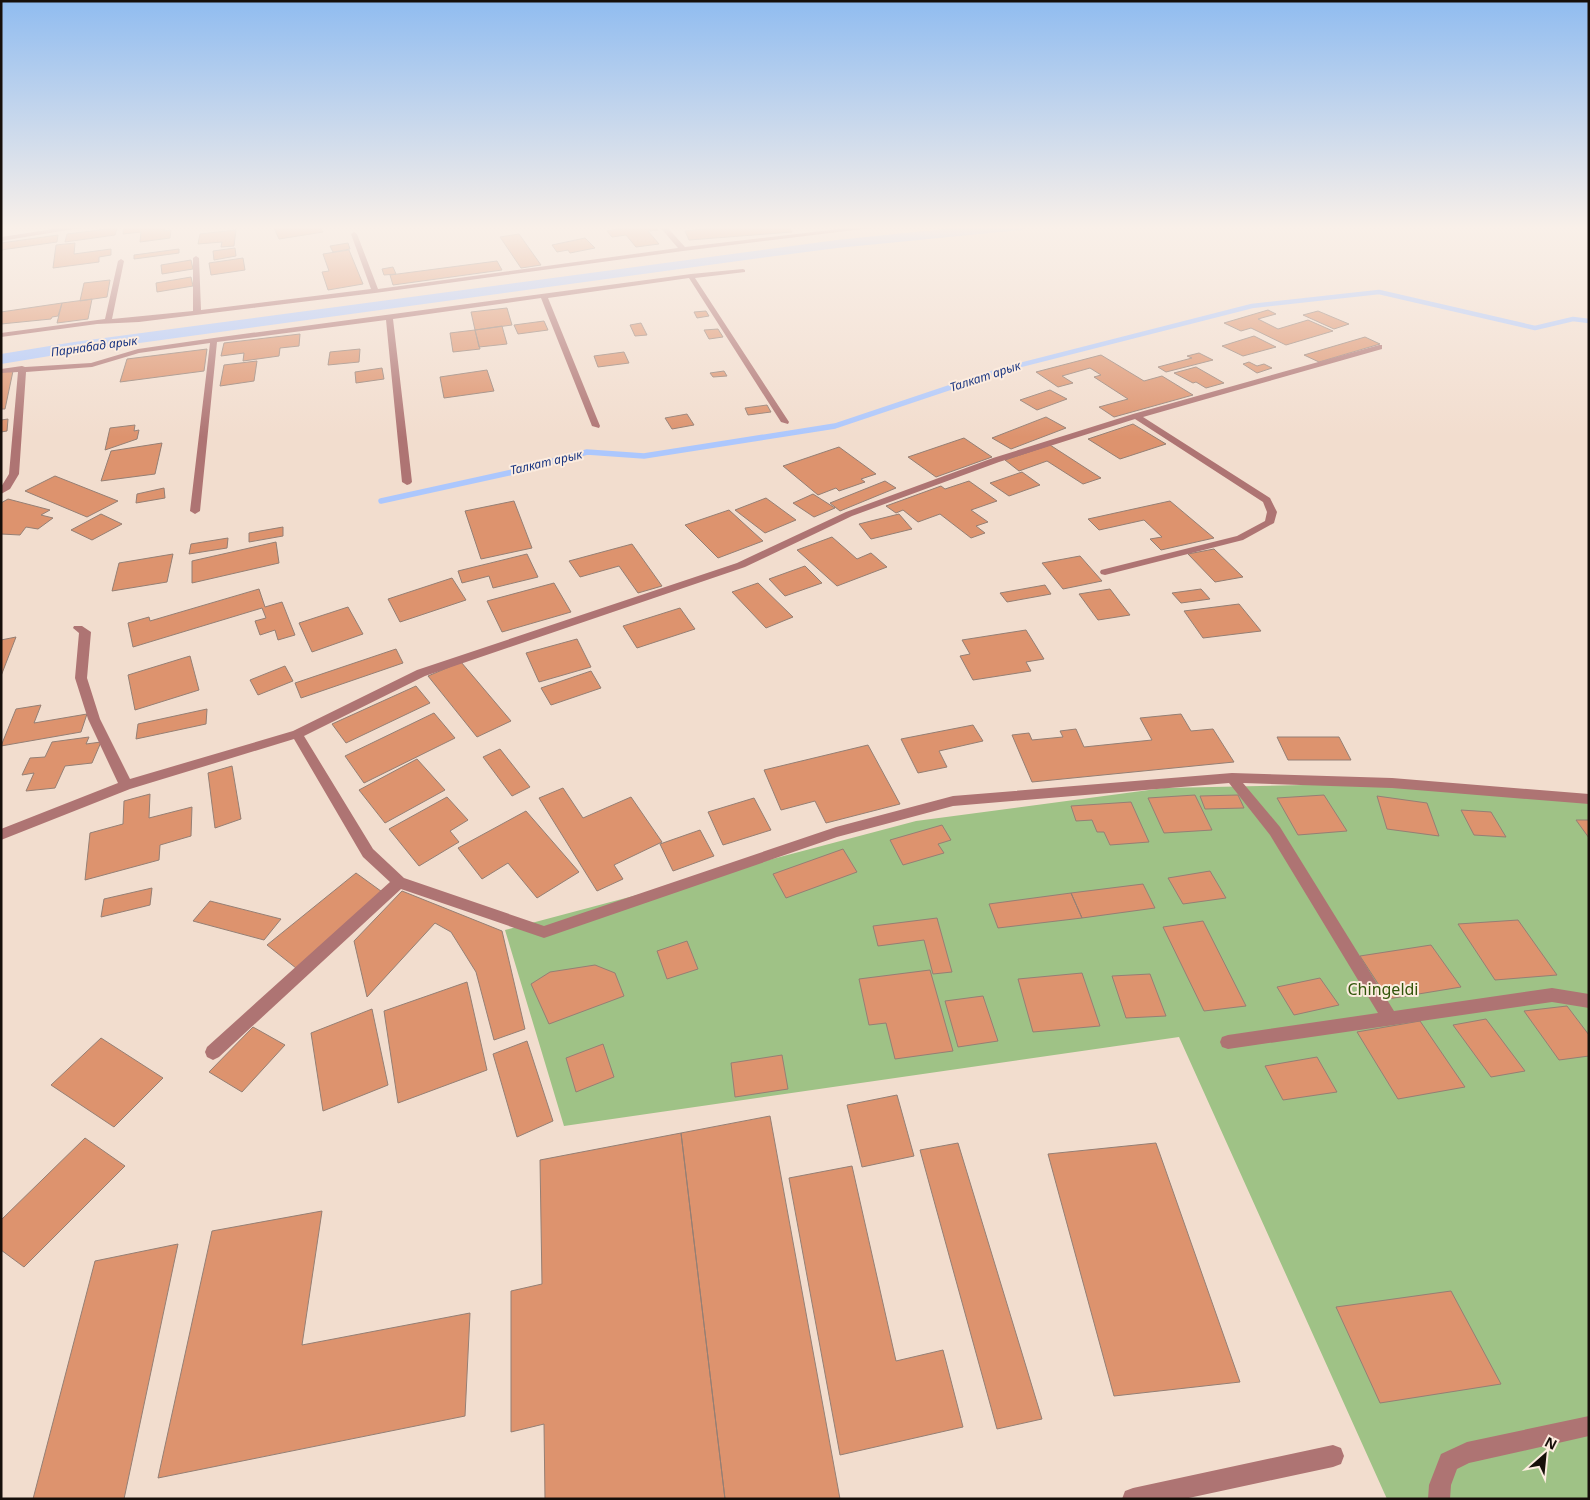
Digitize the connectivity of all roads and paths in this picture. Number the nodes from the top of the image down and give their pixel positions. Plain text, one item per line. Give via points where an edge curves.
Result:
1 (114, 296) edge
2 (197, 296) edge
3 (333, 296) edge
4 (551, 296) edge
5 (704, 296) edge
6 (544, 297) junction
7 (197, 312) junction
8 (389, 317) junction
9 (108, 321) junction
10 (1, 335) edge
11 (214, 340) junction
12 (1379, 347) dead end
13 (22, 368) junction
14 (1, 371) edge
15 (1136, 416) junction
16 (785, 422) dead end
17 (596, 426) dead end
18 (407, 482) dead end
19 (1, 491) edge
20 (195, 511) dead end
21 (1105, 572) dead end
22 (78, 628) dead end
23 (297, 734) junction
24 (1232, 778) junction
25 (126, 785) junction
26 (1589, 799) edge
27 (1, 835) edge
28 (399, 882) junction
29 (1589, 1001) edge
30 (1390, 1018) junction
31 (1228, 1042) dead end
32 (213, 1052) dead end
33 (1589, 1426) edge
34 (1333, 1456) dead end
35 (1133, 1499) edge
36 (1439, 1499) edge

1 - 9 street
2 - 7 street
3 - 7 street
4 - 6 street
5 - 16 street
6 - 8 street
6 - 17 street
7 - 9 street
8 - 11 street
8 - 18 street
9 - 10 street
11 - 13 street via 138,350 92,365
11 - 20 street
12 - 15 street
13 - 14 street
13 - 19 street via 14,474
15 - 21 street via 1267,500 1272,512 1269,523 1240,538
15 - 23 street via 996,460 858,511 741,565 421,673
22 - 25 street via 85,632 81,678 94,719
23 - 25 street
23 - 28 street via 368,853
24 - 26 street via 1392,783
24 - 28 street via 952,801 836,832 544,932
24 - 30 street via 1275,831
25 - 27 street
28 - 32 street
29 - 30 street via 1552,995
30 - 31 street
33 - 36 street via 1467,1453 1449,1462 1440,1485
34 - 35 street

